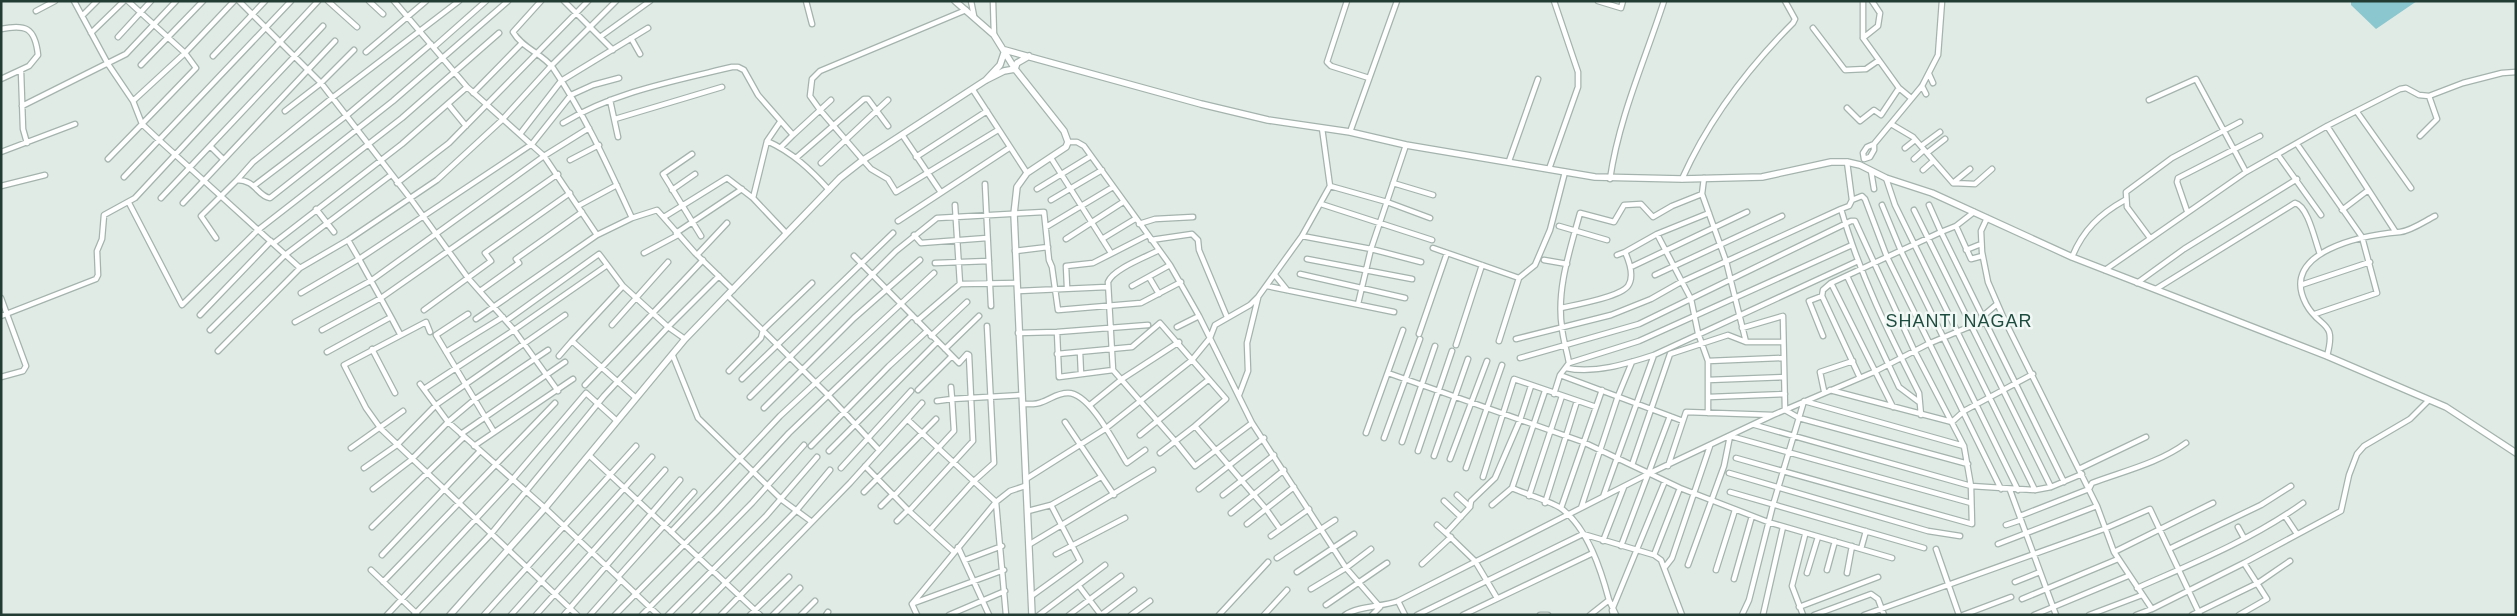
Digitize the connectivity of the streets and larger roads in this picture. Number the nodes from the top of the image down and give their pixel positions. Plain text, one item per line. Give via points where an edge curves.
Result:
1 (55, 1) edge
2 (74, 1) edge
3 (96, 1) edge
4 (124, 1) edge
5 (128, 1) edge
6 (151, 1) edge
7 (176, 1) edge
8 (204, 1) edge
9 (234, 1) edge
10 (239, 1) edge
11 (265, 1) edge
12 (291, 1) edge
13 (318, 1) edge
14 (328, 1) edge
15 (369, 1) edge
16 (394, 1) edge
17 (426, 1) edge
18 (459, 1) edge
19 (486, 1) edge
20 (508, 1) edge
21 (541, 1) edge
22 (564, 1) edge
23 (588, 1) edge
24 (616, 1) edge
25 (650, 1) edge
26 (806, 1) edge
27 (955, 1) edge
28 (971, 1) edge
29 (993, 1) edge
30 (1347, 1) edge
31 (1397, 1) edge
32 (1554, 1) edge
33 (1598, 1) edge
34 (1623, 1) edge
35 (1664, 1) edge
36 (1786, 1) edge
37 (1863, 1) edge
38 (1872, 1) edge
39 (1942, 1) edge
40 (966, 10) junction
41 (36, 11) dead end
42 (141, 12) junction
43 (576, 13) junction
44 (254, 14) junction
45 (383, 14) dead end
46 (82, 16) junction
47 (408, 16) junction
48 (974, 16) junction
49 (154, 24) junction
50 (812, 24) dead end
51 (323, 26) dead end
52 (357, 27) dead end
53 (589, 27) junction
54 (267, 28) junction
55 (648, 28) dead end
56 (1813, 28) dead end
57 (1, 29) edge
58 (421, 32) junction
59 (91, 33) junction
60 (499, 33) dead end
61 (994, 35) junction
62 (118, 37) dead end
63 (600, 37) junction
64 (168, 38) junction
65 (631, 38) junction
66 (1862, 38) junction
67 (280, 41) junction
68 (335, 41) dead end
69 (522, 42) junction
70 (433, 45) junction
71 (354, 50) dead end
72 (614, 50) junction
73 (1005, 50) junction
74 (366, 52) dead end
75 (185, 53) junction
76 (536, 54) junction
77 (640, 54) dead end
78 (213, 56) dead end
79 (294, 56) junction
80 (1030, 56) junction
81 (444, 59) junction
82 (1879, 60) junction
83 (108, 64) junction
84 (141, 65) dead end
85 (551, 66) junction
86 (1015, 69) junction
87 (309, 70) junction
88 (21, 71) junction
89 (455, 72) junction
90 (2516, 72) edge
91 (1929, 74) junction
92 (618, 78) dead end
93 (1369, 78) junction
94 (1, 79) edge
95 (1538, 79) dead end
96 (986, 80) junction
97 (561, 81) junction
98 (1933, 83) dead end
99 (321, 84) junction
100 (1922, 86) junction
101 (467, 87) junction
102 (722, 87) dead end
103 (1899, 88) junction
104 (973, 90) junction
105 (473, 93) junction
106 (1926, 94) dead end
107 (571, 95) junction
108 (2428, 96) junction
109 (332, 98) junction
110 (1911, 98) junction
111 (610, 100) junction
112 (831, 100) dead end
113 (888, 100) dead end
114 (2149, 100) dead end
115 (133, 101) junction
116 (448, 104) junction
117 (22, 106) junction
118 (487, 107) junction
119 (1847, 108) dead end
120 (820, 110) junction
121 (285, 111) dead end
122 (877, 111) junction
123 (987, 111) junction
124 (580, 112) junction
125 (2357, 112) junction
126 (346, 116) junction
127 (615, 119) junction
128 (502, 120) junction
129 (780, 122) junction
130 (2240, 122) dead end
131 (563, 123) dead end
132 (75, 124) dead end
133 (142, 124) junction
134 (1891, 124) junction
135 (832, 125) junction
136 (466, 126) junction
137 (888, 126) dead end
138 (2327, 126) junction
139 (589, 128) junction
140 (1322, 128) junction
141 (357, 130) junction
142 (998, 130) junction
143 (2224, 130) junction
144 (1350, 132) junction
145 (1940, 132) dead end
146 (520, 134) junction
147 (793, 135) junction
148 (903, 136) junction
149 (2260, 136) dead end
150 (2420, 136) dead end
151 (618, 138) dead end
152 (1945, 139) dead end
153 (159, 140) junction
154 (846, 140) junction
155 (1915, 140) junction
156 (767, 141) junction
157 (1068, 142) junction
158 (27, 143) junction
159 (367, 144) junction
160 (532, 144) junction
161 (2297, 144) junction
162 (599, 145) junction
163 (1406, 145) junction
164 (210, 146) junction
165 (781, 147) junction
166 (1009, 148) junction
167 (1905, 148) dead end
168 (2234, 149) junction
169 (1924, 150) junction
170 (1, 152) edge
171 (692, 154) dead end
172 (174, 155) junction
173 (2278, 155) junction
174 (544, 156) junction
175 (1091, 156) junction
176 (916, 157) junction
177 (796, 158) junction
178 (1051, 158) junction
179 (108, 159) dead end
180 (1914, 159) dead end
181 (223, 160) junction
182 (570, 160) dead end
183 (863, 160) junction
184 (380, 161) junction
185 (1934, 161) junction
186 (1509, 162) junction
187 (1847, 162) junction
188 (821, 163) dead end
189 (1860, 165) junction
190 (188, 169) junction
191 (1549, 169) junction
192 (1970, 169) dead end
193 (1102, 170) junction
194 (1924, 170) dead end
195 (1992, 170) dead end
196 (1872, 171) junction
197 (1565, 172) junction
198 (2246, 172) junction
199 (1027, 173) junction
200 (558, 174) junction
201 (695, 174) dead end
202 (927, 174) junction
203 (1061, 174) junction
204 (45, 175) dead end
205 (391, 175) junction
206 (124, 177) dead end
207 (1704, 178) junction
208 (1886, 178) junction
209 (1610, 179) junction
210 (1682, 179) junction
211 (237, 180) junction
212 (2297, 180) junction
213 (202, 182) junction
214 (397, 183) junction
215 (1394, 183) junction
216 (1952, 183) junction
217 (985, 184) dead end
218 (254, 185) junction
219 (617, 185) junction
220 (1, 186) edge
221 (1330, 186) junction
222 (1112, 187) junction
223 (2411, 188) dead end
224 (742, 189) junction
225 (1037, 189) dead end
226 (1071, 189) junction
227 (1874, 189) dead end
228 (672, 190) junction
229 (829, 190) junction
230 (2367, 191) junction
231 (940, 192) junction
232 (570, 193) junction
233 (1702, 194) junction
234 (1433, 195) dead end
235 (220, 197) junction
236 (161, 198) dead end
237 (410, 198) junction
238 (753, 198) junction
239 (1052, 200) dead end
240 (1852, 200) junction
241 (2125, 200) junction
242 (1123, 202) junction
243 (1387, 202) junction
244 (129, 203) junction
245 (183, 203) dead end
246 (1321, 204) junction
247 (681, 205) junction
248 (955, 205) dead end
249 (1882, 205) dead end
250 (578, 206) junction
251 (1929, 206) dead end
252 (1082, 207) junction
253 (316, 209) junction
254 (1840, 209) junction
255 (1914, 210) dead end
256 (2342, 210) junction
257 (2187, 211) junction
258 (582, 212) junction
259 (1747, 212) dead end
260 (1974, 212) junction
261 (1709, 213) junction
262 (1014, 214) junction
263 (2321, 215) dead end
264 (423, 216) junction
265 (986, 216) junction
266 (1782, 216) dead end
267 (2435, 216) dead end
268 (664, 217) junction
269 (956, 217) junction
270 (1193, 217) dead end
271 (632, 218) junction
272 (1430, 218) dead end
273 (1987, 218) junction
274 (1135, 219) junction
275 (898, 221) dead end
276 (692, 222) junction
277 (1380, 222) junction
278 (327, 223) junction
279 (727, 223) dead end
280 (1092, 223) junction
281 (1140, 224) junction
282 (1845, 224) junction
283 (1560, 226) dead end
284 (1956, 226) junction
285 (1046, 227) junction
286 (1713, 228) junction
287 (258, 230) junction
288 (1576, 230) junction
289 (2395, 231) junction
290 (334, 232) dead end
291 (1941, 232) junction
292 (893, 233) dead end
293 (677, 234) junction
294 (786, 234) junction
295 (1657, 234) junction
296 (436, 235) junction
297 (597, 235) junction
298 (914, 235) junction
299 (701, 236) dead end
300 (1302, 236) junction
301 (2362, 237) junction
302 (216, 238) dead end
303 (987, 238) junction
304 (1150, 238) junction
305 (1928, 238) junction
306 (2150, 238) junction
307 (1066, 239) dead end
308 (1102, 239) junction
309 (348, 240) junction
310 (1432, 240) dead end
311 (1607, 240) dead end
312 (958, 241) junction
313 (272, 242) junction
314 (1982, 244) junction
315 (1720, 245) junction
316 (1852, 245) junction
317 (1915, 245) junction
318 (1048, 247) junction
319 (1433, 248) dead end
320 (1371, 249) junction
321 (1159, 250) junction
322 (1664, 250) junction
323 (1966, 250) junction
324 (1015, 251) junction
325 (1901, 251) junction
326 (449, 252) junction
327 (644, 252) dead end
328 (1625, 252) junction
329 (1111, 253) junction
330 (1447, 253) junction
331 (2320, 254) junction
332 (285, 255) junction
333 (697, 255) junction
334 (1617, 255) dead end
335 (854, 256) dead end
336 (1982, 256) junction
337 (1887, 257) junction
338 (2072, 257) junction
339 (359, 259) junction
340 (1307, 259) dead end
341 (703, 260) junction
342 (920, 260) dead end
343 (1544, 260) dead end
344 (989, 261) junction
345 (1726, 261) junction
346 (1858, 261) junction
347 (668, 262) dead end
348 (959, 262) junction
349 (1421, 262) dead end
350 (1875, 262) junction
351 (2370, 262) junction
352 (935, 263) dead end
353 (861, 264) junction
354 (1567, 264) junction
355 (1170, 265) junction
356 (1482, 265) junction
357 (606, 266) junction
358 (1673, 266) junction
359 (1631, 267) junction
360 (300, 268) junction
361 (1366, 269) junction
362 (1860, 269) junction
363 (2105, 270) junction
364 (934, 273) dead end
365 (1300, 274) dead end
366 (874, 275) junction
367 (1275, 275) junction
368 (1655, 275) dead end
369 (719, 276) junction
370 (1847, 276) junction
371 (1149, 277) junction
372 (2303, 277) junction
373 (468, 278) junction
374 (1519, 278) junction
375 (1412, 279) dead end
376 (372, 280) junction
377 (1731, 281) junction
378 (1181, 282) junction
379 (1681, 282) junction
380 (2309, 282) junction
381 (812, 283) dead end
382 (1017, 283) junction
383 (1832, 283) junction
384 (2137, 283) junction
385 (960, 284) junction
386 (991, 284) junction
387 (2301, 285) junction
388 (623, 286) junction
389 (1132, 286) dead end
390 (1267, 286) junction
391 (1067, 287) junction
392 (1107, 287) junction
393 (1362, 287) junction
394 (1056, 288) junction
395 (889, 289) junction
396 (2156, 289) junction
397 (734, 290) junction
398 (1018, 290) junction
399 (1288, 290) junction
400 (480, 291) junction
401 (301, 293) dead end
402 (1159, 294) junction
403 (729, 296) junction
404 (1822, 296) junction
405 (635, 297) junction
406 (1258, 297) junction
407 (1, 298) edge
408 (381, 298) junction
409 (1405, 298) dead end
410 (1735, 298) junction
411 (1691, 300) junction
412 (967, 302) dead end
413 (902, 303) junction
414 (1358, 304) junction
415 (1997, 304) junction
416 (991, 306) dead end
417 (1108, 306) junction
418 (494, 307) junction
419 (1561, 308) junction
420 (424, 310) dead end
421 (1394, 312) dead end
422 (2321, 312) junction
423 (652, 313) junction
424 (8, 314) junction
425 (468, 314) dead end
426 (2314, 314) junction
427 (200, 315) dead end
428 (565, 315) dead end
429 (912, 315) junction
430 (1, 316) edge
431 (979, 316) dead end
432 (1199, 316) junction
433 (1695, 316) junction
434 (1739, 316) junction
435 (391, 317) junction
436 (1227, 317) junction
437 (1982, 317) junction
438 (476, 319) dead end
439 (504, 319) junction
440 (2004, 319) junction
441 (917, 321) junction
442 (295, 322) dead end
443 (1985, 323) junction
444 (2323, 323) junction
445 (612, 325) dead end
446 (987, 326) dead end
447 (1148, 326) dead end
448 (1971, 326) junction
449 (668, 327) junction
450 (1110, 327) junction
451 (1178, 327) dead end
452 (1562, 328) junction
453 (1742, 328) junction
454 (210, 330) dead end
455 (322, 330) dead end
456 (514, 330) junction
457 (763, 330) junction
458 (1404, 330) dead end
459 (927, 331) junction
460 (430, 332) dead end
461 (1057, 332) junction
462 (1956, 332) junction
463 (1018, 333) junction
464 (1698, 333) junction
465 (400, 334) junction
466 (931, 336) junction
467 (1823, 336) dead end
468 (1210, 338) junction
469 (1943, 338) junction
470 (685, 339) junction
471 (1516, 339) dead end
472 (572, 341) junction
473 (1499, 341) dead end
474 (937, 342) junction
475 (1179, 342) junction
476 (1746, 342) junction
477 (1783, 342) junction
478 (524, 344) junction
479 (1565, 344) junction
480 (1928, 344) junction
481 (777, 345) junction
482 (1456, 345) dead end
483 (1702, 345) junction
484 (1434, 346) dead end
485 (372, 349) junction
486 (945, 349) junction
487 (1110, 349) junction
488 (548, 350) dead end
489 (1914, 350) junction
490 (218, 351) dead end
491 (1452, 351) dead end
492 (327, 352) dead end
493 (446, 352) junction
494 (1080, 352) junction
495 (1057, 354) junction
496 (1654, 355) junction
497 (559, 356) dead end
498 (673, 356) junction
499 (952, 356) junction
500 (2327, 356) junction
501 (790, 357) junction
502 (1901, 357) junction
503 (536, 358) junction
504 (1520, 358) dead end
505 (1783, 358) junction
506 (1468, 359) dead end
507 (1192, 360) junction
508 (1486, 361) dead end
509 (1708, 361) junction
510 (1852, 361) junction
511 (565, 362) dead end
512 (1632, 362) junction
513 (1569, 363) junction
514 (1887, 364) junction
515 (1502, 365) dead end
516 (601, 366) junction
517 (1566, 368) junction
518 (457, 369) junction
519 (803, 370) junction
520 (1113, 370) junction
521 (729, 371) dead end
522 (1874, 372) junction
523 (1388, 373) junction
524 (1081, 374) junction
525 (2033, 374) junction
526 (1560, 375) junction
527 (547, 376) junction
528 (1, 377) edge
529 (1784, 377) junction
530 (1860, 378) junction
531 (574, 379) dead end
532 (742, 379) dead end
533 (1122, 379) junction
534 (1405, 379) junction
535 (1208, 380) junction
536 (1708, 380) junction
537 (618, 382) junction
538 (815, 382) junction
539 (420, 384) dead end
540 (466, 384) junction
541 (2016, 384) junction
542 (584, 385) dead end
543 (1422, 385) junction
544 (1531, 386) junction
545 (951, 387) dead end
546 (424, 389) junction
547 (918, 390) dead end
548 (1602, 390) junction
549 (1826, 390) junction
550 (558, 391) junction
551 (911, 391) dead end
552 (1438, 391) junction
553 (1545, 391) junction
554 (2002, 391) junction
555 (395, 393) dead end
556 (1554, 394) junction
557 (1785, 394) junction
558 (1022, 395) junction
559 (1240, 395) junction
560 (829, 396) junction
561 (1562, 396) junction
562 (1618, 396) junction
563 (750, 397) dead end
564 (989, 397) junction
565 (1455, 397) junction
566 (636, 398) junction
567 (970, 398) junction
568 (1709, 398) junction
569 (1989, 398) junction
570 (474, 400) junction
571 (952, 400) junction
572 (2429, 400) junction
573 (937, 401) dead end
574 (1577, 401) junction
575 (1804, 401) junction
576 (1141, 402) junction
577 (1920, 402) junction
578 (556, 403) dead end
579 (922, 403) dead end
580 (1471, 403) junction
581 (1023, 404) junction
582 (1636, 404) junction
583 (1090, 405) junction
584 (1976, 405) junction
585 (436, 406) junction
586 (599, 406) junction
587 (1596, 407) junction
588 (1893, 407) junction
589 (764, 408) dead end
590 (1487, 408) junction
591 (1785, 410) junction
592 (403, 411) dead end
593 (1652, 411) junction
594 (1964, 411) junction
595 (843, 412) junction
596 (1708, 413) junction
597 (1921, 414) junction
598 (1503, 415) junction
599 (1773, 415) junction
600 (1670, 416) junction
601 (485, 418) junction
602 (1799, 418) junction
603 (936, 419) dead end
604 (908, 420) junction
605 (1520, 420) junction
606 (617, 421) junction
607 (1158, 421) junction
608 (1683, 421) junction
609 (448, 422) junction
610 (1065, 422) dead end
611 (1952, 422) junction
612 (1252, 423) junction
613 (854, 425) junction
614 (1534, 425) junction
615 (1755, 425) junction
616 (1196, 426) junction
617 (381, 429) junction
618 (1105, 429) junction
619 (1550, 431) junction
620 (494, 432) junction
621 (922, 433) junction
622 (1366, 433) dead end
623 (463, 435) junction
624 (1140, 435) dead end
625 (1566, 436) junction
626 (1730, 436) junction
627 (1793, 436) junction
628 (2146, 437) dead end
629 (867, 438) junction
630 (1264, 438) junction
631 (1384, 438) dead end
632 (1176, 440) junction
633 (1402, 442) dead end
634 (1583, 442) junction
635 (2186, 443) dead end
636 (397, 445) junction
637 (804, 445) dead end
638 (1079, 445) junction
639 (474, 446) junction
640 (636, 446) dead end
641 (812, 446) dead end
642 (1710, 446) junction
643 (1964, 446) junction
644 (351, 448) dead end
645 (939, 448) junction
646 (1217, 449) junction
647 (878, 450) junction
648 (1145, 450) dead end
649 (1418, 450) dead end
650 (1600, 450) junction
651 (480, 451) junction
652 (829, 451) dead end
653 (1788, 452) junction
654 (1160, 453) dead end
655 (2516, 453) edge
656 (1274, 455) junction
657 (590, 456) junction
658 (1434, 456) dead end
659 (652, 457) dead end
660 (817, 457) dead end
661 (1616, 457) junction
662 (1736, 458) dead end
663 (737, 459) junction
664 (1450, 459) dead end
665 (411, 460) junction
666 (954, 461) junction
667 (1968, 464) junction
668 (1230, 465) junction
669 (1632, 465) junction
670 (496, 466) junction
671 (865, 466) junction
672 (1668, 466) junction
673 (364, 468) dead end
674 (841, 468) dead end
675 (1466, 468) dead end
676 (665, 470) dead end
677 (830, 470) dead end
678 (1154, 470) dead end
679 (1284, 470) junction
680 (1783, 471) junction
681 (2081, 471) junction
682 (752, 472) junction
683 (1729, 473) dead end
684 (428, 474) junction
685 (1648, 474) junction
686 (610, 475) junction
687 (1101, 477) junction
688 (1483, 477) dead end
689 (876, 479) junction
690 (512, 480) junction
691 (680, 480) dead end
692 (1242, 480) junction
693 (974, 481) junction
694 (1665, 481) junction
695 (1026, 482) junction
696 (2064, 482) junction
697 (1971, 486) junction
698 (2291, 486) dead end
699 (767, 487) junction
700 (1294, 487) junction
701 (1624, 487) junction
702 (2051, 487) junction
703 (373, 488) dead end
704 (624, 488) junction
705 (1512, 488) junction
706 (1680, 488) junction
707 (1778, 488) junction
708 (1199, 489) dead end
709 (2001, 489) junction
710 (2089, 489) junction
711 (444, 490) junction
712 (2010, 490) junction
713 (2018, 490) junction
714 (2035, 490) junction
715 (694, 492) dead end
716 (864, 492) dead end
717 (1730, 492) dead end
718 (527, 493) junction
719 (1694, 493) junction
720 (1223, 494) dead end
721 (1458, 494) dead end
722 (893, 495) junction
723 (1114, 495) junction
724 (1255, 495) junction
725 (1529, 496) junction
726 (1603, 497) junction
727 (782, 500) junction
728 (1712, 500) junction
729 (638, 501) junction
730 (1444, 501) dead end
731 (996, 502) junction
732 (1545, 502) junction
733 (1971, 503) junction
734 (2213, 503) dead end
735 (2303, 503) dead end
736 (460, 504) junction
737 (1051, 505) junction
738 (1492, 505) dead end
739 (1773, 505) junction
740 (881, 506) dead end
741 (2098, 506) junction
742 (1470, 507) junction
743 (545, 508) junction
744 (1561, 508) junction
745 (1581, 508) junction
746 (1266, 509) junction
747 (1309, 509) junction
748 (908, 510) junction
749 (1735, 510) junction
750 (796, 511) junction
751 (1028, 511) junction
752 (1231, 513) dead end
753 (652, 514) junction
754 (1567, 515) junction
755 (1752, 516) junction
756 (2285, 516) junction
757 (1461, 517) junction
758 (1125, 518) dead end
759 (2020, 518) junction
760 (475, 520) junction
761 (1335, 520) dead end
762 (897, 521) dead end
763 (812, 522) junction
764 (1768, 522) junction
765 (1247, 524) dead end
766 (664, 525) junction
767 (1438, 525) dead end
768 (2006, 525) dead end
769 (564, 526) junction
770 (1062, 526) junction
771 (372, 527) dead end
772 (1783, 527) junction
773 (2238, 527) dead end
774 (1321, 529) junction
775 (930, 530) junction
776 (1280, 530) junction
777 (2104, 530) junction
778 (2160, 531) junction
779 (671, 532) junction
780 (1866, 532) junction
781 (2026, 532) junction
782 (1446, 533) junction
783 (491, 534) junction
784 (1354, 534) dead end
785 (1583, 534) junction
786 (1805, 534) junction
787 (2297, 534) junction
788 (1271, 536) dead end
789 (1960, 536) dead end
790 (1451, 537) junction
791 (1818, 537) junction
792 (2244, 538) junction
793 (578, 540) junction
794 (1603, 541) junction
795 (1834, 541) junction
796 (684, 544) junction
797 (1030, 544) junction
798 (1998, 544) dead end
799 (1071, 545) junction
800 (1002, 546) junction
801 (1621, 546) junction
802 (1852, 546) junction
803 (958, 547) junction
804 (1333, 548) junction
805 (1924, 548) dead end
806 (1370, 549) dead end
807 (1861, 549) junction
808 (1936, 549) dead end
809 (2169, 549) junction
810 (508, 550) junction
811 (1638, 551) junction
812 (591, 552) junction
813 (954, 552) junction
814 (2114, 552) junction
815 (1593, 553) junction
816 (1056, 554) dead end
817 (382, 555) dead end
818 (1654, 555) junction
819 (2033, 555) junction
820 (699, 558) junction
821 (1277, 558) dead end
822 (1892, 558) dead end
823 (2118, 559) junction
824 (965, 560) junction
825 (1475, 561) junction
826 (2290, 561) dead end
827 (1268, 562) dead end
828 (1387, 563) dead end
829 (2244, 563) junction
830 (1422, 564) dead end
831 (1104, 565) dead end
832 (1688, 565) dead end
833 (605, 566) junction
834 (1665, 567) junction
835 (526, 568) junction
836 (1346, 568) junction
837 (371, 570) dead end
838 (712, 570) junction
839 (1004, 570) junction
840 (1716, 570) dead end
841 (1827, 570) dead end
842 (2179, 570) junction
843 (1297, 572) dead end
844 (1847, 572) dead end
845 (2040, 572) junction
846 (1807, 573) dead end
847 (1121, 576) dead end
848 (2128, 576) junction
849 (789, 577) dead end
850 (619, 578) junction
851 (1878, 578) dead end
852 (1734, 579) dead end
853 (542, 581) junction
854 (974, 581) junction
855 (1489, 581) junction
856 (383, 582) junction
857 (726, 582) junction
858 (2015, 582) dead end
859 (2258, 583) junction
860 (1359, 584) junction
861 (1947, 585) junction
862 (1079, 586) junction
863 (800, 588) dead end
864 (2137, 588) junction
865 (1311, 589) dead end
866 (2047, 589) junction
867 (1134, 590) dead end
868 (1287, 590) dead end
869 (2189, 590) junction
870 (1005, 591) junction
871 (555, 594) junction
872 (635, 594) junction
873 (1033, 595) junction
874 (740, 596) junction
875 (2142, 596) junction
876 (2011, 597) dead end
877 (400, 598) junction
878 (1497, 598) junction
879 (2022, 599) dead end
880 (983, 600) junction
881 (1090, 600) junction
882 (1150, 600) dead end
883 (1609, 600) junction
884 (815, 601) dead end
885 (1398, 601) junction
886 (912, 604) junction
887 (1326, 606) dead end
888 (650, 607) junction
889 (1380, 607) junction
890 (1799, 607) junction
891 (2054, 607) junction
892 (570, 608) junction
893 (1882, 609) junction
894 (2152, 609) junction
895 (755, 610) junction
896 (1614, 613) edge
897 (2200, 613) edge
898 (416, 614) edge
899 (1802, 614) edge
900 (2097, 614) edge
901 (387, 615) edge
902 (450, 615) edge
903 (484, 615) edge
904 (511, 615) edge
905 (536, 615) edge
906 (564, 615) edge
907 (577, 615) edge
908 (590, 615) edge
909 (615, 615) edge
910 (642, 615) edge
911 (658, 615) edge
912 (668, 615) edge
913 (694, 615) edge
914 (721, 615) edge
915 (750, 615) edge
916 (760, 615) edge
917 (773, 615) edge
918 (802, 615) edge
919 (918, 615) edge
920 (949, 615) edge
921 (989, 615) edge
922 (1006, 615) edge
923 (1032, 615) edge
924 (1039, 615) edge
925 (1069, 615) edge
926 (1101, 615) edge
927 (1131, 615) edge
928 (1220, 615) edge
929 (1264, 615) edge
930 (1345, 615) edge
931 (1372, 615) edge
932 (1405, 615) edge
933 (1417, 615) edge
934 (1463, 615) edge
935 (1540, 615) edge
936 (1548, 615) edge
937 (1590, 615) edge
938 (1682, 615) edge
939 (1742, 615) edge
940 (1763, 615) edge
941 (1814, 615) edge
942 (1864, 615) edge
943 (1884, 615) edge
944 (1961, 615) edge
945 (2034, 615) edge
946 (2056, 615) edge
947 (2089, 615) edge
948 (2136, 615) edge
949 (2192, 615) edge
950 (2239, 615) edge

1 - 41 street
2 - 46 street
3 - 46 street
4 - 59 street
5 - 42 street
6 - 42 street
7 - 49 street
8 - 64 street
9 - 75 street
10 - 44 street
11 - 44 street
12 - 54 street
13 - 67 street
14 - 52 street
15 - 45 street
16 - 47 street
17 - 47 street
18 - 58 street
19 - 70 street
20 - 81 street
21 - 69 street via 514,30
22 - 43 street
23 - 43 street
24 - 53 street
25 - 63 street
26 - 50 street
27 - 40 street
28 - 48 street
29 - 61 street
30 - 93 street via 1327,62
31 - 93 street
32 - 191 street via 1578,72 1578,87
33 - 34 street via 1621,8
35 - 209 street via 1627,107 1614,151
36 - 210 street via 1795,19 1793,23 1767,49 1708,127
37 - 66 street
38 - 66 street via 1880,13 1878,26
39 - 91 street via 1938,55
40 - 48 street
40 - 120 street via 820,71 812,79 810,96
42 - 49 street
42 - 62 street
43 - 53 street
43 - 76 street
44 - 54 street
44 - 78 street
46 - 59 street
47 - 58 street
47 - 74 street
48 - 61 street
49 - 64 street
49 - 83 street via 126,54
51 - 79 street
53 - 63 street
53 - 85 street
54 - 67 street
54 - 153 street
55 - 65 street
56 - 82 street via 1845,70 1866,69
57 - 88 street via 22,26 34,38 38,55 30,66
58 - 70 street
58 - 109 street
59 - 83 street
60 - 89 street
61 - 73 street
63 - 72 street
64 - 75 street
64 - 84 street
65 - 72 street
65 - 77 street
66 - 82 street
67 - 79 street
67 - 172 street
68 - 87 street
69 - 76 street
69 - 105 street
70 - 81 street
70 - 126 street
71 - 99 street
72 - 97 street
73 - 80 street
73 - 86 street
73 - 96 street via 1000,65
75 - 115 street
75 - 133 street via 194,63 194,72
76 - 85 street
76 - 118 street
79 - 87 street
79 - 164 street
80 - 86 street via 1021,60
80 - 140 street via 1201,104 1268,120
81 - 89 street
81 - 141 street
82 - 103 street
83 - 115 street
83 - 117 street
85 - 97 street
85 - 128 street
86 - 96 street
86 - 157 street via 1064,131
87 - 99 street
87 - 181 street
88 - 94 street
88 - 117 street
89 - 101 street
89 - 159 street
90 - 108 street
91 - 98 street
91 - 100 street
92 - 107 street
93 - 144 street
95 - 186 street
96 - 104 street
97 - 107 street
97 - 146 street
99 - 109 street
99 - 121 street
100 - 106 street
100 - 110 street
101 - 105 street
101 - 116 street
102 - 127 street
103 - 110 street
103 - 119 street via 1881,115 1874,110 1860,121
104 - 123 street
104 - 148 street
105 - 118 street
107 - 124 street
107 - 160 street
108 - 125 street via 2400,89
108 - 150 street via 2438,119
109 - 126 street
109 - 211 street via 253,162
110 - 134 street
111 - 124 street
111 - 127 street
111 - 129 street via 667,82 738,67 749,75 758,95
112 - 120 street
113 - 122 street
114 - 143 street via 2196,80
115 - 133 street
116 - 136 street
116 - 184 street
117 - 158 street
118 - 128 street
118 - 136 street
120 - 135 street
120 - 147 street
122 - 135 street via 868,99 864,99
122 - 137 street
122 - 154 street
123 - 142 street
123 - 176 street
124 - 131 street
124 - 139 street
125 - 138 street
125 - 223 street
126 - 141 street
126 - 218 street
127 - 151 street
128 - 146 street
128 - 237 street via 437,180
129 - 147 street
129 - 156 street
130 - 143 street
132 - 158 street
133 - 153 street
133 - 179 street
134 - 155 street
134 - 189 street via 1874,144 1867,147
135 - 154 street
135 - 177 street
136 - 214 street
138 - 161 street
138 - 230 street
139 - 162 street
139 - 174 street
140 - 144 street
140 - 221 street
141 - 159 street
141 - 218 street via 270,198
142 - 166 street
142 - 202 street
143 - 168 street
143 - 241 street via 2154,169 2130,187
144 - 163 street
145 - 169 street
146 - 160 street
147 - 165 street
148 - 176 street
148 - 183 street
149 - 168 street
152 - 169 street
153 - 172 street
153 - 206 street
154 - 183 street
154 - 188 street
155 - 167 street
155 - 169 street
156 - 165 street
156 - 238 street
157 - 175 street via 1081,144
157 - 178 street
158 - 170 street
159 - 184 street
159 - 287 street
160 - 174 street
160 - 264 street
161 - 173 street
161 - 256 street
162 - 182 street
162 - 219 street
163 - 186 street
163 - 215 street
164 - 181 street
164 - 190 street
165 - 177 street
166 - 199 street
166 - 231 street
168 - 198 street
168 - 257 street via 2178,178
169 - 180 street
169 - 185 street
171 - 228 street via 664,171 663,177
172 - 190 street
172 - 244 street
173 - 198 street
173 - 212 street
174 - 200 street
174 - 296 street
175 - 193 street
175 - 203 street
176 - 202 street
177 - 229 street
178 - 199 street
178 - 203 street
181 - 213 street
183 - 202 street via 888,179 896,192
183 - 229 street
184 - 205 street
184 - 253 street
185 - 194 street
185 - 216 street
186 - 191 street
187 - 189 street
187 - 207 street via 1804,167 1762,177
187 - 240 street
189 - 196 street
190 - 213 street
190 - 236 street
191 - 197 street
192 - 216 street
193 - 222 street
193 - 226 street
195 - 216 street via 1975,184
196 - 208 street
196 - 227 street
197 - 209 street
197 - 374 street via 1550,230 1535,265
198 - 257 street
199 - 262 street via 1017,187
200 - 232 street
200 - 326 street
201 - 228 street
202 - 231 street
203 - 225 street
203 - 226 street
204 - 220 street
205 - 214 street
205 - 278 street
207 - 210 street
207 - 233 street
208 - 260 street via 1932,193
208 - 317 street
209 - 210 street
211 - 218 street
211 - 235 street
212 - 263 street
212 - 384 street via 2184,249
213 - 235 street
213 - 245 street
214 - 237 street
215 - 234 street
215 - 243 street
217 - 265 street
219 - 250 street
219 - 271 street
221 - 243 street
221 - 246 street
222 - 242 street
222 - 252 street
224 - 238 street
224 - 247 street via 727,178
224 - 276 street
226 - 239 street
226 - 252 street
228 - 247 street
229 - 294 street
230 - 256 street
230 - 289 street
231 - 275 street
232 - 250 street
232 - 373 street via 485,253 491,261
233 - 261 street
233 - 288 street via 1653,216 1642,204 1624,205 1614,222 1580,213
235 - 287 street
235 - 302 street via 201,216
237 - 264 street
237 - 309 street
238 - 294 street
240 - 254 street via 1849,206
240 - 337 street via 1862,196 1865,199
241 - 306 street
241 - 338 street via 2107,210 2086,229
242 - 274 street
242 - 280 street
243 - 272 street
243 - 277 street
244 - 287 street via 182,305
244 - 424 street via 104,215 96,279
246 - 277 street
246 - 300 street
247 - 268 street
247 - 276 street
248 - 269 street
249 - 325 street
250 - 258 street
251 - 291 street
252 - 280 street
252 - 285 street
253 - 278 street
253 - 313 street
254 - 282 street
254 - 345 street
255 - 305 street
256 - 301 street
257 - 306 street
258 - 297 street
258 - 400 street via 516,259 519,263
259 - 286 street
260 - 273 street
260 - 284 street
261 - 286 street
261 - 295 street
262 - 265 street
262 - 285 street via 1044,212
262 - 324 street
264 - 296 street
264 - 339 street
265 - 269 street
265 - 303 street
266 - 315 street
267 - 289 street via 2405,230
268 - 271 street via 657,210
268 - 293 street
269 - 298 street via 937,218
269 - 312 street
270 - 281 street via 1155,219
271 - 297 street
273 - 314 street via 1981,231
273 - 338 street
274 - 281 street
274 - 308 street
276 - 293 street
276 - 299 street
277 - 310 street
277 - 320 street
278 - 290 street
278 - 332 street
279 - 333 street
280 - 307 street
280 - 308 street
281 - 304 street
282 - 316 street
282 - 350 street via 1855,221
282 - 377 street
283 - 288 street
284 - 291 street
284 - 323 street
285 - 318 street
286 - 315 street
286 - 322 street
287 - 313 street
288 - 311 street
288 - 354 street
289 - 301 street
291 - 305 street
291 - 437 street
292 - 353 street
293 - 327 street
293 - 333 street
294 - 397 street
295 - 322 street
295 - 328 street
296 - 326 street
296 - 376 street
297 - 418 street
298 - 312 street via 921,243
298 - 366 street
300 - 320 street
300 - 367 street
301 - 331 street
301 - 351 street
303 - 312 street
303 - 344 street
304 - 321 street
304 - 329 street
304 - 436 street via 1192,234 1198,240 1199,250
305 - 317 street
305 - 448 street
306 - 363 street
308 - 329 street
309 - 339 street
309 - 360 street
312 - 348 street
313 - 332 street
313 - 427 street
314 - 323 street
314 - 336 street
315 - 345 street
315 - 358 street
316 - 346 street
316 - 410 street
317 - 325 street
317 - 462 street
318 - 324 street
318 - 394 street
319 - 330 street
320 - 349 street
320 - 361 street
321 - 355 street
321 - 392 street via 1110,277
322 - 358 street
322 - 359 street
323 - 336 street via 1971,259
324 - 382 street
325 - 337 street
325 - 469 street
326 - 373 street
326 - 408 street
328 - 334 street
328 - 359 street
329 - 391 street via 1093,263 1066,266
330 - 356 street
330 - 534 street
331 - 372 street via 2304,269
331 - 396 street via 2310,220 2295,203
332 - 360 street
332 - 454 street
333 - 341 street
335 - 353 street
336 - 415 street
337 - 350 street
337 - 480 street
338 - 363 street
339 - 376 street
339 - 401 street
340 - 361 street
341 - 369 street
341 - 423 street
342 - 395 street
343 - 354 street
344 - 348 street
344 - 386 street
345 - 377 street
345 - 379 street
346 - 362 street
346 - 434 street
347 - 405 street
348 - 352 street
348 - 385 street
350 - 362 street
350 - 489 street
351 - 380 street
351 - 422 street via 2377,293
353 - 366 street
353 - 481 street
354 - 419 street
355 - 371 street
355 - 378 street
356 - 374 street
356 - 482 street
357 - 388 street
357 - 439 street via 599,254
357 - 456 street
358 - 368 street
358 - 379 street
359 - 419 street via 1629,285 1621,291
360 - 490 street
361 - 375 street
361 - 393 street
362 - 370 street
362 - 502 street
363 - 384 street
364 - 413 street
365 - 393 street
366 - 395 street
366 - 501 street
367 - 390 street
367 - 399 street
369 - 397 street
369 - 449 street
370 - 383 street
370 - 514 street
371 - 389 street
371 - 402 street
372 - 380 street
372 - 387 street
373 - 400 street
373 - 420 street
374 - 473 street
376 - 408 street
376 - 442 street
377 - 410 street
377 - 411 street
378 - 402 street
378 - 432 street
379 - 411 street
379 - 452 street via 1651,299 1610,315
380 - 387 street
381 - 457 street
382 - 386 street
382 - 398 street
383 - 404 street via 1823,290
383 - 522 street
384 - 396 street
385 - 386 street
385 - 441 street
386 - 416 street
387 - 426 street via 2302,294
388 - 405 street
388 - 472 street
390 - 399 street
390 - 406 street
391 - 392 street
391 - 394 street
392 - 417 street
393 - 409 street
393 - 414 street
394 - 398 street
394 - 417 street via 1058,310
395 - 413 street
395 - 519 street via 854,318
396 - 500 street
397 - 403 street
398 - 463 street
399 - 414 street
400 - 418 street
402 - 417 street via 1141,303
403 - 457 street
403 - 470 street
404 - 467 street via 1809,301
404 - 510 street
405 - 423 street
405 - 445 street
406 - 436 street
406 - 559 street via 1247,343 1248,371
407 - 424 street
408 - 435 street
408 - 455 street
410 - 433 street
410 - 434 street
411 - 433 street
411 - 479 street via 1639,324
412 - 466 street
413 - 429 street
413 - 538 street
414 - 421 street
415 - 437 street
415 - 440 street
417 - 450 street
418 - 438 street
418 - 439 street
419 - 452 street
422 - 426 street
422 - 444 street
423 - 449 street
423 - 516 street
424 - 430 street
424 - 528 street via 26,366 23,371
425 - 493 street via 436,335
426 - 444 street
428 - 478 street
429 - 441 street
429 - 560 street
431 - 486 street
432 - 451 street
432 - 468 street
433 - 464 street
433 - 513 street via 1639,341
434 - 453 street
434 - 464 street
435 - 465 street
435 - 492 street
436 - 468 street via 1215,325
437 - 443 street
439 - 456 street
439 - 493 street
440 - 443 street
440 - 525 street
441 - 459 street
443 - 448 street
443 - 541 street
444 - 500 street via 2329,329 2331,339
446 - 564 street
447 - 450 street
448 - 462 street
448 - 554 street
449 - 470 street
449 - 537 street
450 - 461 street
450 - 487 street
452 - 471 street
452 - 479 street
453 - 476 street
453 - 477 street via 1783,316
456 - 478 street
456 - 518 street
457 - 481 street
457 - 521 street via 761,338
458 - 523 street
459 - 466 street
459 - 595 street
460 - 465 street via 426,322
461 - 463 street
461 - 495 street
462 - 469 street
462 - 569 street
463 - 558 street
464 - 483 street
464 - 496 street
465 - 485 street
466 - 474 street
468 - 507 street
468 - 559 street
469 - 480 street
469 - 584 street
470 - 498 street
472 - 497 street
472 - 516 street
474 - 486 street
474 - 613 street
475 - 487 street via 1160,323 1132,347
475 - 507 street
475 - 533 street
476 - 477 street
476 - 483 street via 1728,335
477 - 505 street
478 - 503 street
478 - 540 street
479 - 504 street
479 - 513 street
480 - 489 street
480 - 594 street
481 - 501 street
481 - 532 street
483 - 509 street
483 - 593 street via 1670,354
484 - 543 street
485 - 555 street
485 - 617 street via 344,365
486 - 499 street
487 - 494 street
487 - 520 street
488 - 503 street
489 - 502 street
489 - 611 street
491 - 552 street
493 - 518 street
494 - 495 street
494 - 524 street
495 - 524 street via 1059,377
496 - 512 street
496 - 582 street
498 - 566 street
498 - 663 street via 698,418
499 - 547 street
499 - 567 street via 959,363 969,355
500 - 572 street
501 - 519 street
501 - 563 street
502 - 514 street
502 - 577 street via 1920,393
503 - 527 street
503 - 570 street
505 - 509 street
505 - 529 street
506 - 565 street
507 - 535 street
507 - 576 street
508 - 580 street
509 - 536 street
510 - 530 street
510 - 549 street via 1820,372
511 - 527 street
512 - 517 street via 1582,372
512 - 562 street
513 - 517 street
514 - 522 street
514 - 577 street via 1899,387
515 - 590 street
516 - 537 street
516 - 542 street
517 - 526 street
518 - 540 street
518 - 546 street
519 - 538 street
519 - 589 street
520 - 524 street
520 - 533 street
522 - 530 street
522 - 588 street
523 - 534 street
523 - 622 street
525 - 541 street
525 - 681 street
526 - 548 street
526 - 556 street
527 - 550 street
527 - 601 street
529 - 536 street
529 - 557 street
530 - 549 street
531 - 550 street
533 - 576 street
533 - 583 street
534 - 543 street
534 - 631 street
535 - 607 street
535 - 616 street via 1226,399
536 - 568 street
537 - 566 street
537 - 586 street
538 - 560 street
538 - 663 street
539 - 546 street
540 - 570 street
540 - 585 street
541 - 554 street
541 - 696 street
543 - 552 street
543 - 633 street
544 - 553 street
544 - 598 street via 1514,379
544 - 605 street
545 - 571 street
546 - 585 street
548 - 562 street
548 - 587 street
549 - 575 street
549 - 588 street
550 - 620 street
551 - 629 street
552 - 565 street
552 - 649 street
553 - 556 street
553 - 614 street
554 - 569 street
554 - 702 street
556 - 561 street
557 - 568 street
557 - 591 street
558 - 564 street
558 - 581 street
559 - 612 street
560 - 595 street
560 - 682 street
561 - 574 street
561 - 619 street
562 - 582 street
562 - 650 street
564 - 567 street
564 - 693 street via 994,463
565 - 580 street
565 - 658 street
566 - 606 street
567 - 571 street
567 - 666 street via 972,441
568 - 596 street
569 - 584 street
569 - 714 street
570 - 601 street
570 - 609 street
571 - 573 street
571 - 645 street via 954,431
572 - 655 street via 2446,407
572 - 787 street via 2410,419 2364,446 2357,454 2341,510
574 - 587 street
574 - 625 street
575 - 591 street
575 - 602 street
575 - 643 street
576 - 607 street
576 - 618 street
577 - 597 street
578 - 670 street
579 - 604 street
580 - 590 street
580 - 664 street
581 - 583 street via 1043,402 1056,395 1070,393 1080,396
581 - 695 street
582 - 593 street
582 - 661 street
583 - 618 street
584 - 594 street
584 - 713 street
585 - 609 street
585 - 636 street
586 - 606 street
586 - 690 street via 586,393
586 - 718 street
587 - 634 street
588 - 597 street
590 - 598 street
590 - 675 street
591 - 599 street
591 - 602 street
592 - 617 street
593 - 600 street
593 - 669 street
594 - 611 street
594 - 709 street
595 - 613 street
595 - 641 street
596 - 599 street
596 - 608 street via 1686,412
597 - 611 street
598 - 605 street
598 - 688 street
599 - 615 street
600 - 608 street
600 - 685 street
601 - 620 street
601 - 623 street
602 - 627 street
602 - 667 street
603 - 621 street
604 - 621 street
604 - 647 street
605 - 614 street
605 - 742 street via 1496,478 1471,501
606 - 657 street
607 - 624 street
607 - 632 street
608 - 672 street
609 - 623 street
609 - 665 street
610 - 638 street
611 - 643 street
612 - 630 street
612 - 646 street
613 - 629 street
613 - 652 street
614 - 619 street
614 - 705 street
615 - 626 street
615 - 627 street
616 - 632 street
616 - 646 street
617 - 636 street
617 - 644 street
618 - 638 street
618 - 648 street via 1127,462
619 - 625 street
619 - 725 street
620 - 639 street
621 - 645 street
621 - 689 street
623 - 639 street
623 - 684 street
625 - 634 street
625 - 732 street
626 - 642 street
626 - 653 street
626 - 728 street
627 - 653 street
627 - 697 street
628 - 681 street
629 - 647 street
629 - 674 street
630 - 656 street
630 - 668 street
632 - 646 street via 1195,466
632 - 654 street
634 - 650 street
634 - 744 street
635 - 710 street via 2165,458 2092,483
636 - 665 street
636 - 673 street
637 - 699 street
638 - 687 street
638 - 695 street
639 - 651 street
640 - 686 street
642 - 672 street
642 - 719 street
643 - 667 street
645 - 666 street
645 - 722 street
646 - 668 street
647 - 671 street
650 - 661 street
650 - 745 street
651 - 670 street
651 - 711 street
653 - 680 street
653 - 733 street
656 - 679 street
656 - 692 street
657 - 686 street
657 - 743 street
659 - 704 street
660 - 727 street
661 - 669 street
661 - 726 street
662 - 680 street
663 - 682 street
663 - 779 street
665 - 684 street
665 - 703 street
666 - 693 street
666 - 748 street
667 - 697 street
668 - 692 street
668 - 708 street
669 - 685 street
670 - 690 street
670 - 736 street
671 - 689 street
671 - 763 street
672 - 685 street
676 - 729 street
677 - 750 street
678 - 723 street
679 - 700 street
679 - 724 street
680 - 707 street
680 - 733 street via 1972,524
681 - 696 street
681 - 710 street
682 - 699 street
682 - 796 street
683 - 707 street
684 - 711 street
684 - 771 street
685 - 694 street
685 - 701 street
685 - 801 street
686 - 704 street
686 - 769 street
687 - 723 street
687 - 737 street
689 - 716 street
689 - 722 street
690 - 718 street
690 - 760 street
691 - 753 street
692 - 720 street
692 - 724 street
693 - 731 street
693 - 775 street
694 - 706 street
694 - 811 street
695 - 731 street
695 - 751 street
696 - 702 street
697 - 709 street
697 - 733 street
698 - 809 street via 2261,505
699 - 727 street
699 - 820 street
700 - 746 street
700 - 747 street
701 - 726 street
701 - 794 street
702 - 714 street
704 - 729 street
704 - 793 street
705 - 725 street
705 - 738 street
706 - 719 street
706 - 818 street
707 - 739 street
707 - 789 street via 1928,531
709 - 712 street
710 - 741 street
710 - 759 street
711 - 736 street
711 - 817 street
712 - 713 street
712 - 759 street
713 - 714 street
715 - 766 street
717 - 739 street
718 - 743 street
718 - 783 street
719 - 728 street
719 - 834 street via 1672,558
721 - 742 street
722 - 740 street
722 - 748 street
723 - 770 street
724 - 746 street
724 - 752 street
725 - 732 street
726 - 745 street
727 - 750 street
727 - 838 street
728 - 749 street
728 - 832 street
729 - 753 street
729 - 812 street
730 - 757 street
731 - 800 street
731 - 803 street
732 - 744 street
734 - 778 street
735 - 756 street
736 - 760 street
736 - 856 street
737 - 751 street
737 - 770 street
739 - 764 street
739 - 780 street
741 - 777 street
741 - 781 street
742 - 757 street
743 - 769 street
743 - 810 street
744 - 754 street
745 - 754 street
746 - 765 street
746 - 776 street
747 - 774 street
747 - 776 street
748 - 762 street
748 - 775 street
749 - 755 street
749 - 840 street
750 - 763 street
750 - 857 street
751 - 797 street
753 - 766 street
753 - 833 street
754 - 785 street
754 - 825 street
755 - 764 street
755 - 852 street
756 - 787 street
756 - 792 street
757 - 782 street
758 - 799 street
759 - 768 street
759 - 781 street
760 - 783 street
760 - 877 street
761 - 774 street
763 - 874 street
764 - 772 street
764 - 939 street via 1749,600
766 - 779 street
766 - 850 street
767 - 782 street
769 - 793 street
769 - 835 street
770 - 797 street
770 - 799 street
772 - 786 street
772 - 940 street
773 - 792 street
774 - 804 street
774 - 821 street
775 - 813 street
776 - 788 street
777 - 778 street via 2150,509
777 - 814 street
777 - 819 street
778 - 809 street
778 - 814 street
779 - 796 street
780 - 805 street
780 - 807 street
781 - 798 street
781 - 819 street
782 - 790 street
783 - 810 street
783 - 898 street
784 - 804 street
785 - 794 street
785 - 815 street
785 - 855 street
786 - 791 street
786 - 890 street via 1792,586
787 - 829 street
790 - 825 street
790 - 830 street
791 - 795 street
791 - 846 street
792 - 842 street
793 - 812 street
793 - 853 street
794 - 801 street
795 - 802 street
795 - 841 street
796 - 820 street
796 - 872 street
797 - 873 street
799 - 816 street
799 - 873 street via 1080,561
800 - 824 street
800 - 839 street
801 - 811 street
802 - 807 street
802 - 844 street
803 - 813 street
803 - 824 street
804 - 836 street
804 - 843 street
806 - 836 street
807 - 822 street
808 - 861 street
809 - 842 street
810 - 835 street
810 - 902 street
811 - 818 street
811 - 896 street
812 - 833 street
812 - 871 street
813 - 886 street
814 - 823 street
815 - 878 street
815 - 883 street
818 - 834 street
819 - 845 street
819 - 861 street
820 - 838 street
820 - 888 street
823 - 848 street
823 - 866 street
824 - 854 street
825 - 855 street
825 - 885 street
826 - 859 street
827 - 928 street
828 - 860 street
829 - 859 street
829 - 869 street
831 - 862 street
833 - 850 street
833 - 892 street
834 - 938 street
835 - 853 street
835 - 903 street
836 - 860 street
836 - 865 street
837 - 856 street
838 - 857 street
838 - 912 street
839 - 854 street
839 - 870 street
842 - 864 street
842 - 869 street
845 - 858 street
845 - 866 street
847 - 881 street
848 - 864 street
848 - 891 street
849 - 895 street
850 - 872 street
850 - 908 street
851 - 890 street
853 - 871 street
853 - 904 street
854 - 880 street
854 - 886 street
855 - 878 street
855 - 933 street
856 - 877 street
857 - 874 street
857 - 913 street
859 - 897 street
859 - 950 street via 2267,599
860 - 887 street
860 - 889 street
861 - 893 street
861 - 944 street
862 - 881 street
862 - 924 street
863 - 917 street
864 - 875 street
866 - 879 street
866 - 891 street
867 - 926 street
868 - 929 street
869 - 894 street
869 - 897 street
870 - 880 street
870 - 922 street
871 - 892 street
871 - 905 street
872 - 888 street
872 - 909 street
873 - 923 street
874 - 895 street
874 - 914 street
875 - 894 street
875 - 900 street
876 - 944 street
877 - 898 street
877 - 901 street
878 - 934 street
880 - 920 street
880 - 921 street
881 - 925 street
881 - 926 street
882 - 927 street
883 - 896 street
883 - 937 street
884 - 918 street
885 - 889 street
885 - 932 street
886 - 919 street
888 - 910 street
888 - 911 street
889 - 930 street
889 - 931 street
890 - 899 street
891 - 945 street
891 - 946 street
892 - 906 street
892 - 907 street
893 - 941 street via 1878,599 1871,594
893 - 942 street
893 - 943 street
894 - 948 street
895 - 915 street
895 - 916 street
897 - 949 street
900 - 947 street
935 - 936 street

